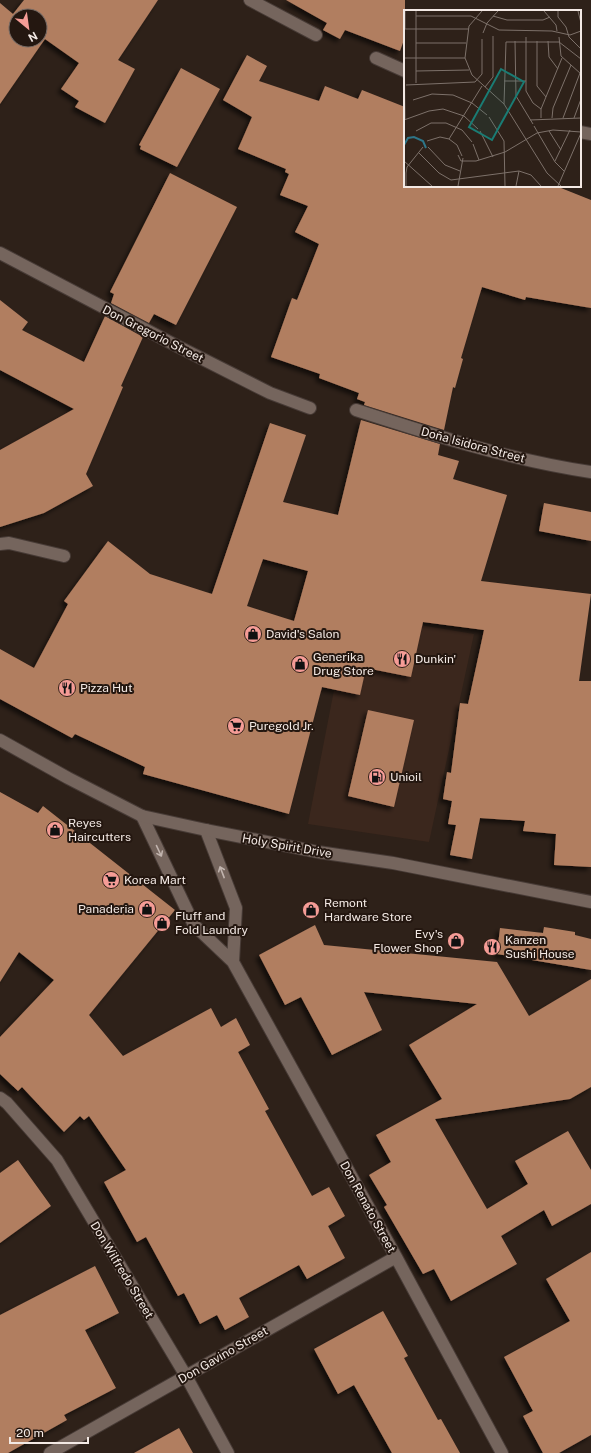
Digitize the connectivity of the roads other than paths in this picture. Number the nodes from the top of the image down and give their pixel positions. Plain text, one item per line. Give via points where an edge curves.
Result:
1 (250, 0) edge
2 (316, 35) dead end
3 (376, 58) dead end
4 (404, 71) edge
5 (581, 132) edge
6 (591, 134) edge
7 (0, 253) edge
8 (310, 408) dead end
9 (356, 410) dead end
10 (591, 472) edge
11 (0, 544) edge
12 (64, 556) dead end
13 (0, 740) edge
14 (142, 816) junction
15 (206, 830) junction
16 (591, 902) edge
17 (233, 962) junction
18 (0, 1098) edge
19 (396, 1257) junction
20 (186, 1376) junction
21 (50, 1453) edge
22 (228, 1453) edge
23 (502, 1453) edge

1 - 2 street
3 - 4 street
5 - 6 street
7 - 8 street, Don Gregorio Street via 184,350 270,393
9 - 10 street, Doña Isidora Street via 460,444
11 - 12 street via 9,543
13 - 14 street, Holy Spirit Drive
14 - 15 street, Holy Spirit Drive
14 -> 17 street, Don Renato Street via 194,925
15 - 16 street, Holy Spirit Drive
17 -> 15 street via 236,908
17 - 19 street, Don Renato Street
18 - 20 street, Don Wilfredo Street via 57,1160
19 - 20 street, Don Gavino Street
19 - 23 street, Don Renato Street
20 - 21 street, Don Gavino Street
20 - 22 street, Don Wilfredo Street

